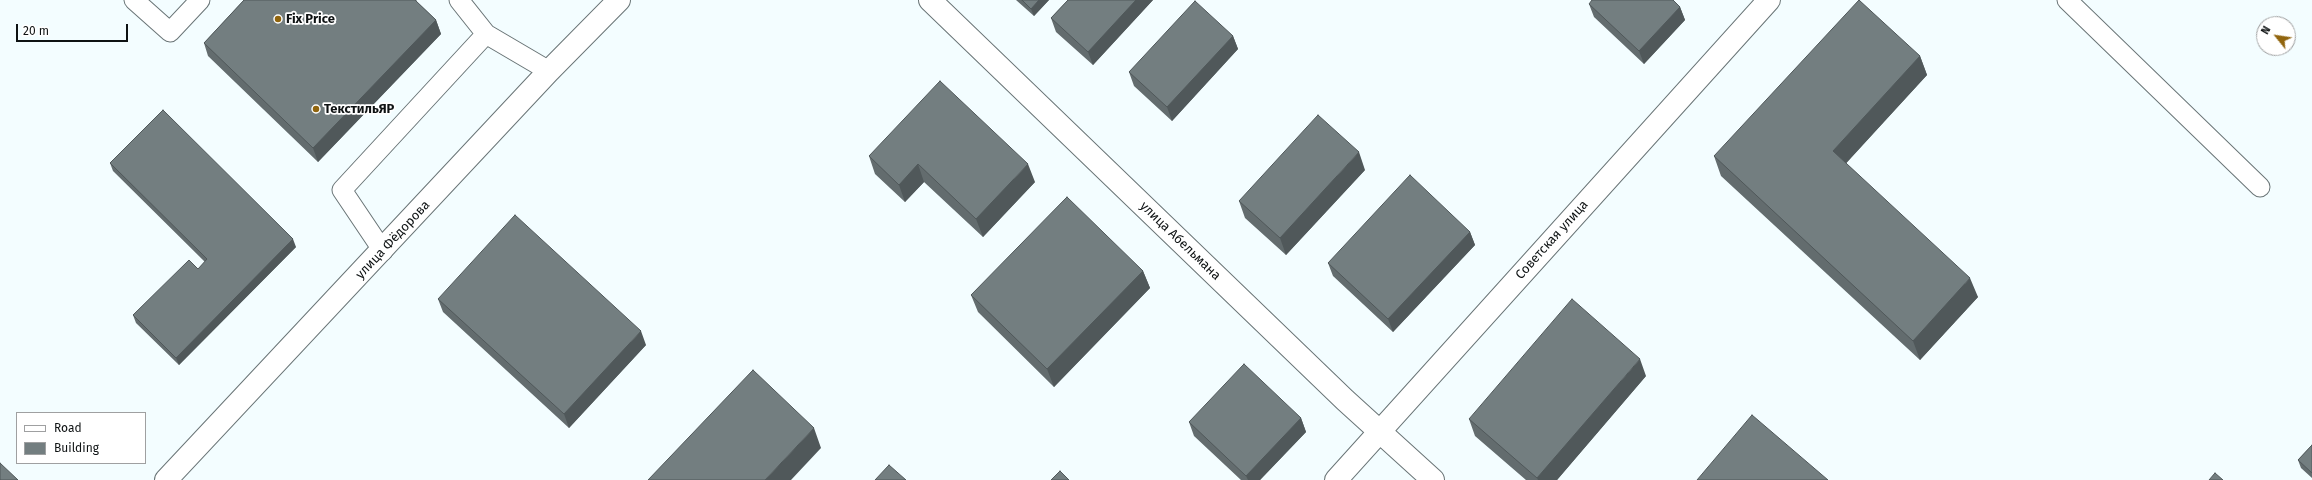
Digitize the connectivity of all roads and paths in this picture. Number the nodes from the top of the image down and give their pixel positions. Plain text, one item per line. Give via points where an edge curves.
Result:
1 (134, 0) edge
2 (200, 0) edge
3 (460, 0) edge
4 (619, 0) edge
5 (930, 0) edge
6 (1768, 0) edge
7 (2067, 0) edge
8 (486, 34) junction
9 (549, 71) junction
10 (2260, 187) dead end
11 (382, 251) junction
12 (1379, 432) junction
13 (166, 480) edge
14 (1336, 480) edge
15 (1433, 480) edge

1 - 2 lane via 170,32
3 - 8 lane
4 - 9 street, улица Фёдорова
5 - 12 street, улица Абельмана
6 - 12 street, Советская улица
7 - 10 lane
8 - 9 lane
8 - 11 lane via 342,190
9 - 11 street, улица Фёдорова
11 - 13 street, улица Фёдорова
12 - 14 street, Советская улица
12 - 15 street, улица Абельмана

